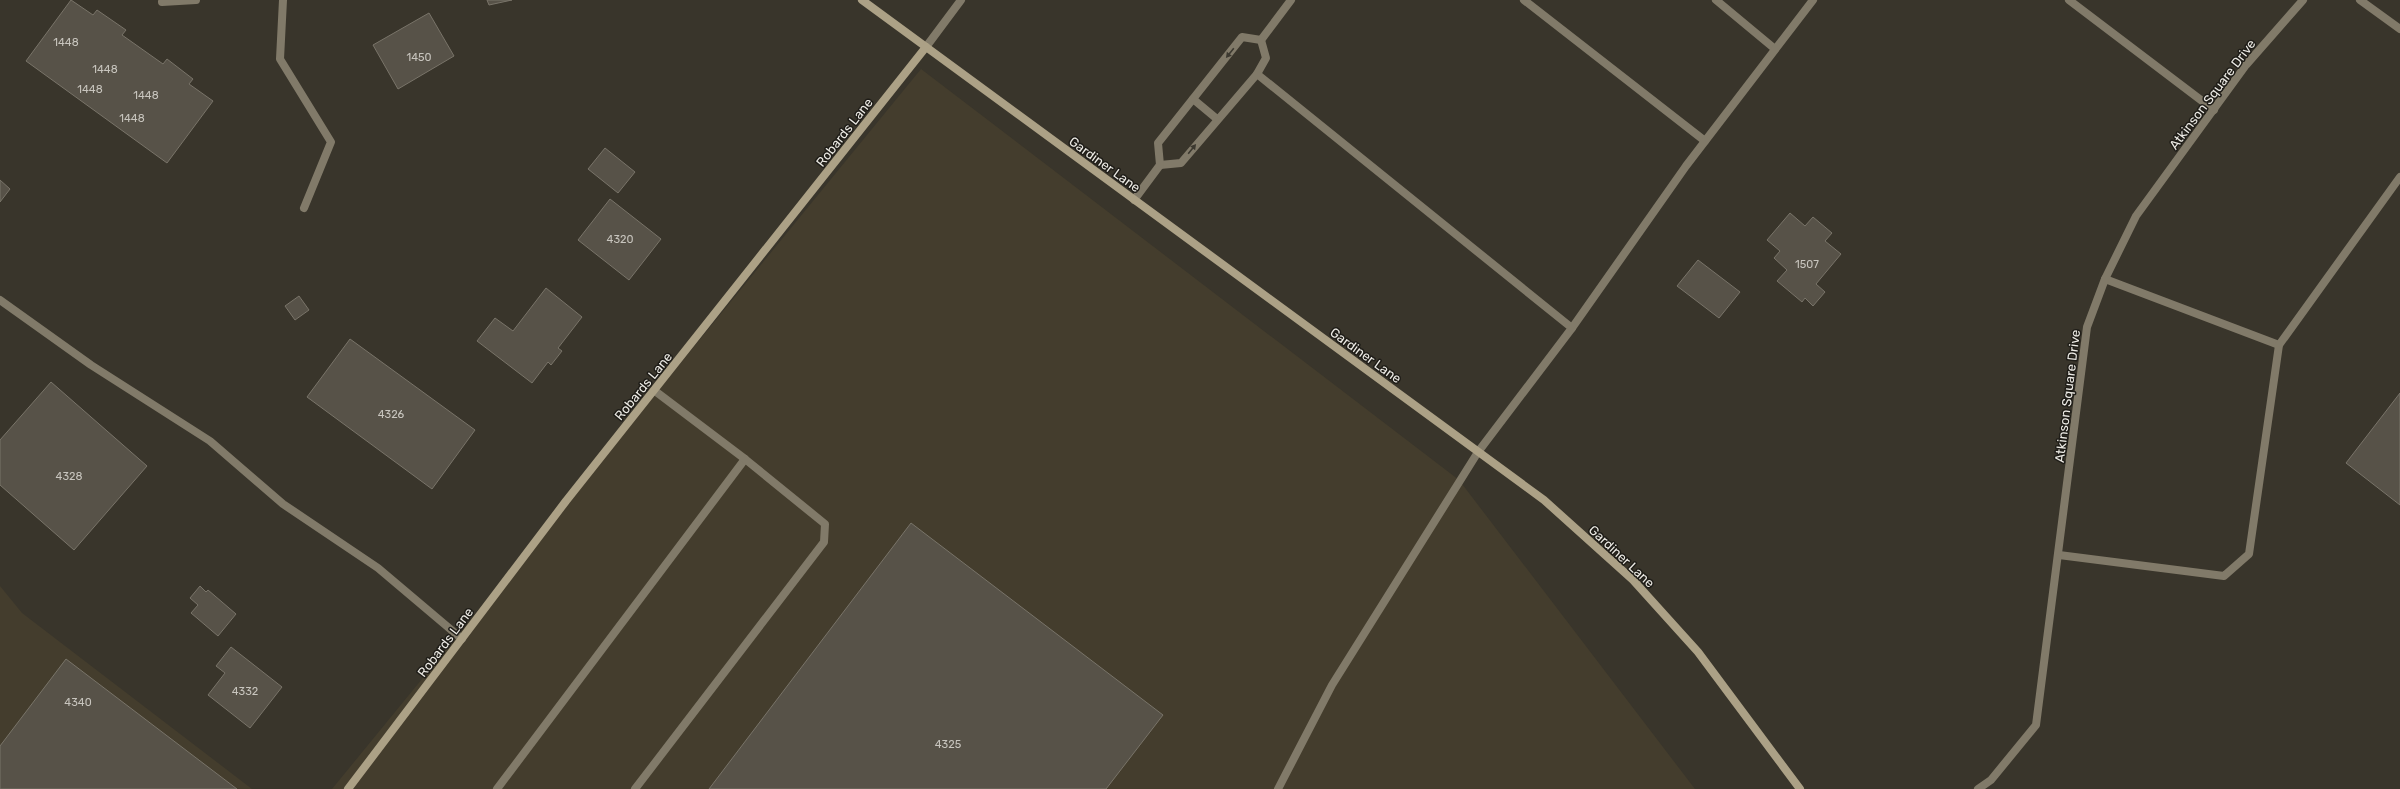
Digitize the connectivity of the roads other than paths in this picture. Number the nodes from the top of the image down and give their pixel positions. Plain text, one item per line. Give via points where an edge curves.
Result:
1 (196, 0) edge
2 (283, 0) edge
3 (862, 0) edge
4 (961, 0) edge
5 (1291, 0) edge
6 (1524, 0) edge
7 (1716, 0) edge
8 (1813, 0) edge
9 (2069, 0) edge
10 (2303, 0) edge
11 (2360, 0) edge
12 (162, 2) dead end
13 (2400, 30) edge
14 (1261, 40) junction
15 (926, 47) junction
16 (1775, 49) junction
17 (1257, 74) junction
18 (1193, 99) junction
19 (2214, 110) junction
20 (1217, 119) junction
21 (1705, 141) junction
22 (1160, 165) junction
23 (2400, 176) edge
24 (1134, 200) junction
25 (304, 208) dead end
26 (2105, 279) junction
27 (0, 300) edge
28 (1572, 328) junction
29 (2279, 345) junction
30 (655, 391) junction
31 (1478, 452) junction
32 (745, 459) junction
33 (2059, 555) junction
34 (462, 639) junction
35 (348, 789) edge
36 (497, 789) edge
37 (635, 789) edge
38 (1278, 789) edge
39 (1800, 789) edge
40 (1978, 789) edge

1 - 12 street
2 - 25 street via 280,59 331,142
3 - 15 street, Gardiner Lane
4 - 15 street, Robards Lane
5 - 14 street
6 - 21 street
7 - 16 street
8 - 16 street
9 - 19 street
10 - 19 street, Atkinson Square Drive via 2246,66
11 - 13 street
14 - 17 street via 1266,58
14 -> 18 street via 1242,37
15 - 24 street, Gardiner Lane
15 - 30 street, Robards Lane
16 - 21 street
17 - 20 street
17 - 28 street
18 - 20 street
18 - 22 street via 1158,144
19 - 26 street, Atkinson Square Drive via 2136,216
22 -> 20 street via 1181,163
21 - 28 street
22 - 24 street
23 - 29 street
24 - 31 street, Gardiner Lane
26 - 29 street
26 - 33 street, Atkinson Square Drive via 2087,326
27 - 34 street via 91,365 210,441 283,504 378,568
28 - 31 street
29 - 33 street via 2249,554 2224,576
30 - 32 street
30 - 34 street, Robards Lane via 566,501
31 - 38 street via 1332,685
31 - 39 street, Gardiner Lane via 1544,500 1633,580 1698,652
32 - 36 street
32 - 37 street via 825,524 824,542
33 - 40 street, Atkinson Square Drive via 2036,725 1991,780
34 - 35 street, Robards Lane

